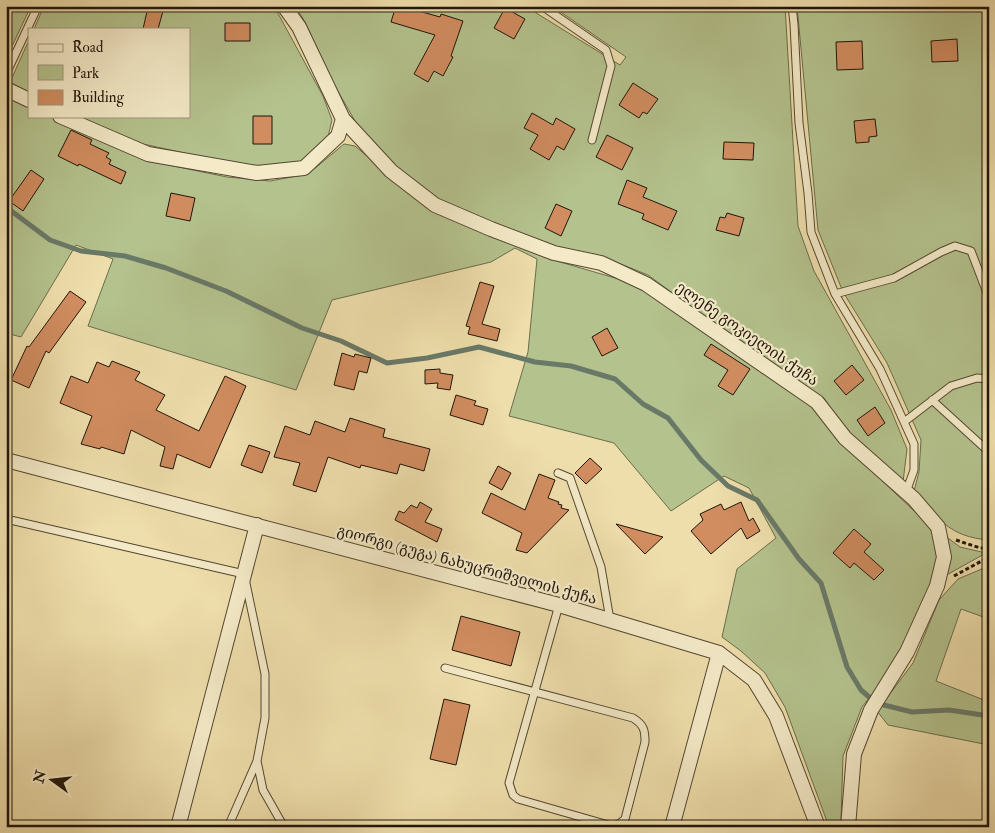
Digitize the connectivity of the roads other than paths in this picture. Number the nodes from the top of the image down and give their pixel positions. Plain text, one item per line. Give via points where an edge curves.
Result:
1 (38, 6) edge
2 (284, 6) edge
3 (542, 6) edge
4 (792, 6) edge
5 (6, 74) edge
6 (6, 89) edge
7 (28, 100) edge
8 (65, 118) edge
9 (343, 119) junction
10 (592, 140) dead end
11 (835, 294) junction
12 (989, 298) edge
13 (989, 379) edge
14 (932, 400) junction
15 (904, 422) junction
16 (989, 452) edge
17 (6, 460) edge
18 (558, 473) dead end
19 (906, 492) junction
20 (6, 519) edge
21 (257, 525) junction
22 (244, 574) junction
23 (559, 605) junction
24 (610, 620) junction
25 (720, 653) junction
26 (445, 668) dead end
27 (535, 691) junction
28 (257, 761) junction
29 (178, 827) edge
30 (228, 827) edge
31 (284, 827) edge
32 (672, 827) edge
33 (818, 827) edge
34 (848, 827) edge

1 - 5 lane
2 - 9 street, ელენე გოკიელის ქუჩა via 299,27
3 - 10 lane via 606,50 611,66
4 - 11 lane via 799,123 811,232
6 - 7 street
8 - 9 street via 148,154 257,173 304,168 338,136
9 - 19 street, ელენე გოკიელის ქუჩა via 391,171 435,205 554,253 601,262 646,284 817,402 845,438
11 - 12 lane via 894,278 955,246 971,251
11 - 15 lane via 880,369
13 - 14 lane via 977,378 951,386
14 - 15 lane
14 - 16 lane
15 - 19 lane via 914,444 914,470
17 - 21 street, გიორგი (გუგა) ნახუცრიშვილის ქუჩა
18 - 24 lane via 570,478 601,567
19 - 34 street, ელენე გოკიელის ქუჩა via 938,527 944,557 937,586 907,652 871,710 854,754
20 - 22 lane
21 - 22 street
21 - 23 street, გიორგი (გუგა) ნახუცრიშვილის ქუჩა
22 - 28 lane via 265,674 265,718
22 - 29 street
23 - 24 street, გიორგი (გუგა) ნახუცრიშვილის ქუჩა
23 - 27 lane
24 - 25 street, გიორგი (გუგა) ნახუცრიშვილის ქუჩა
25 - 32 street
25 - 33 street, გიორგი (გუგა) ნახუცრიშვილის ქუჩა via 754,680 776,716
26 - 27 lane
27 - 27 lane via 633,718 642,724 645,742 625,818 619,824 612,826 518,799 513,794 509,783
28 - 30 lane
28 - 31 lane via 263,790

